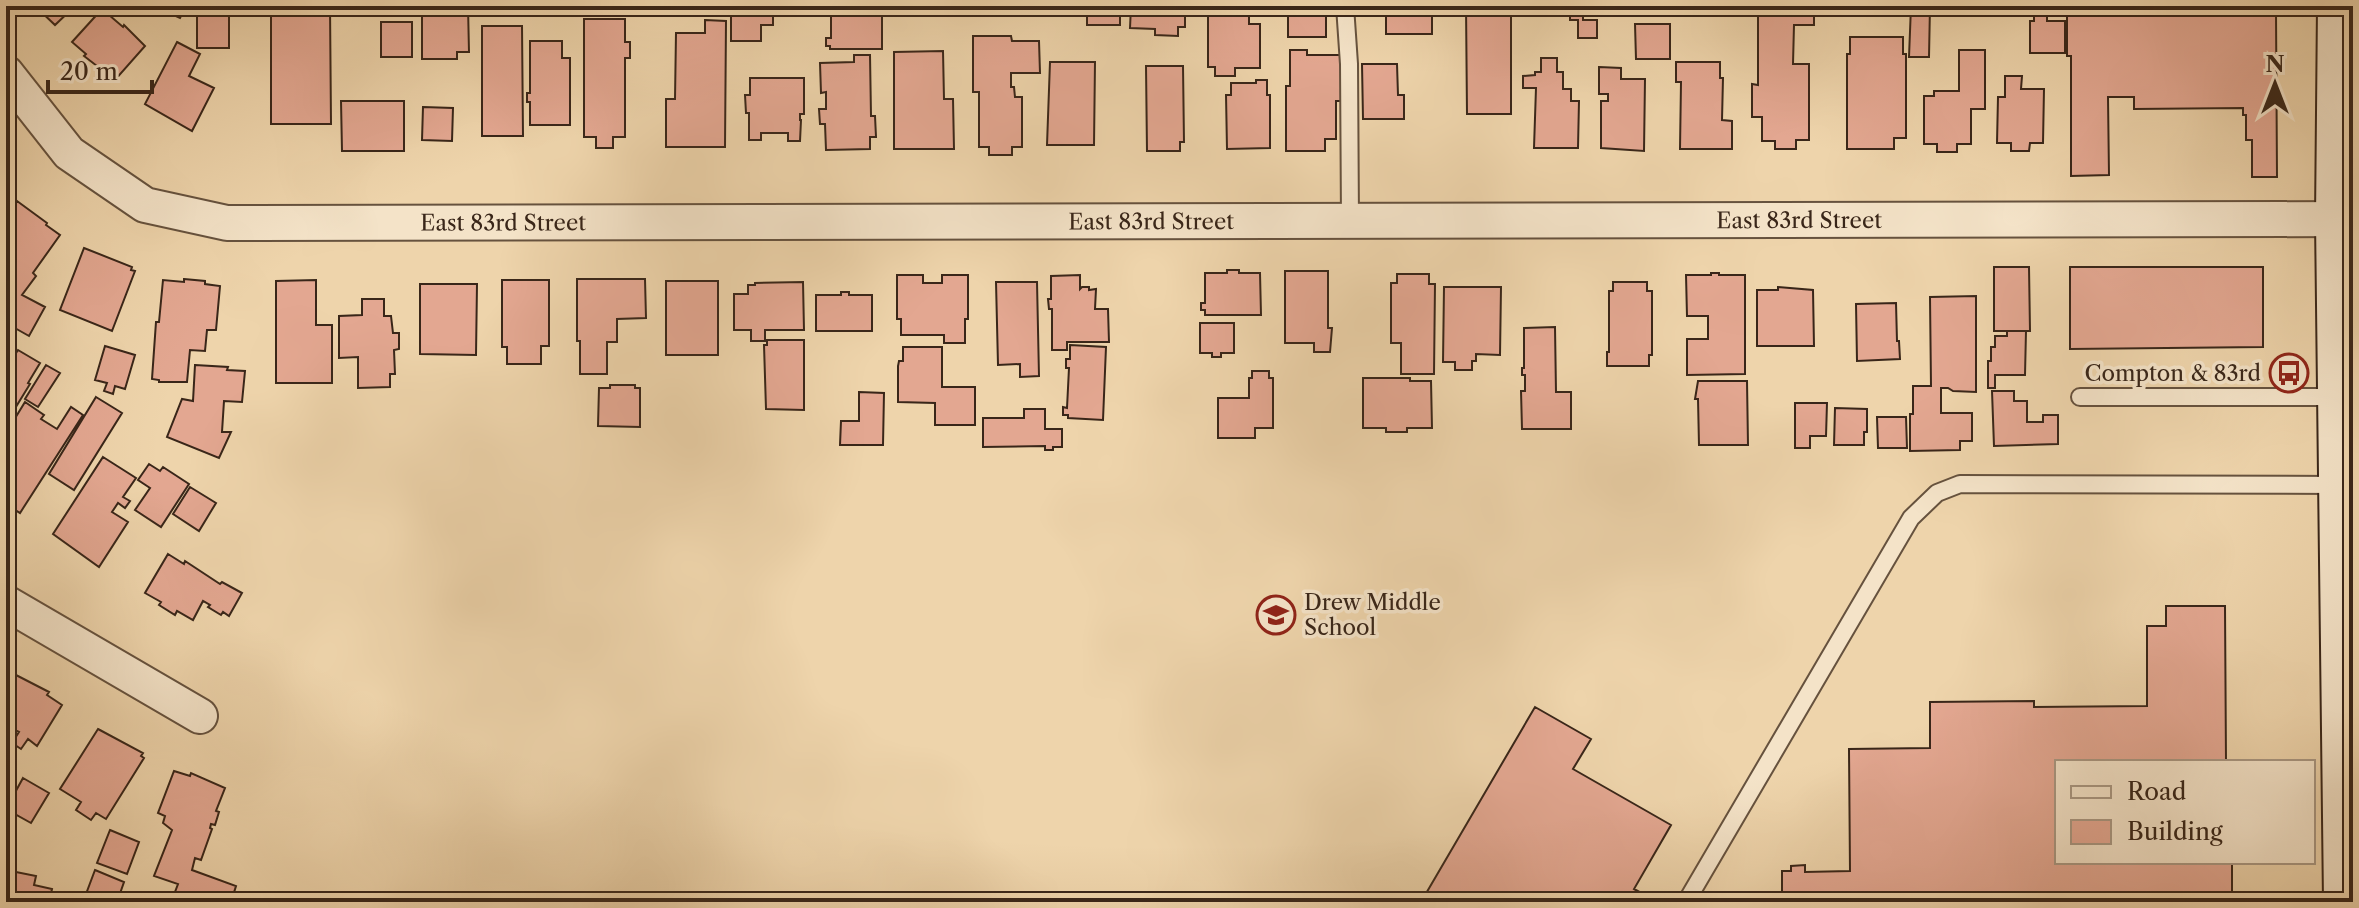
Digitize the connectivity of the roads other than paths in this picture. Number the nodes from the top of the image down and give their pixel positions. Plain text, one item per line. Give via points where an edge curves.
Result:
1 (1345, 6) edge
2 (2340, 6) edge
3 (6, 73) edge
4 (2346, 219) edge
5 (1350, 221) junction
6 (2080, 397) dead end
7 (2340, 397) junction
8 (2345, 513) edge
9 (6, 603) edge
10 (200, 716) dead end
11 (2349, 820) edge
12 (1686, 902) edge
13 (2346, 902) edge

1 - 5 lane
2 - 4 main road
3 - 5 street, East 83rd Street via 69,153 145,205 227,223
4 - 5 street, East 83rd Street
4 - 7 main road
6 - 7 lane
7 - 8 main road
8 - 11 main road
8 - 12 lane via 1960,484 1937,493 1911,518
9 - 10 street
11 - 13 main road

